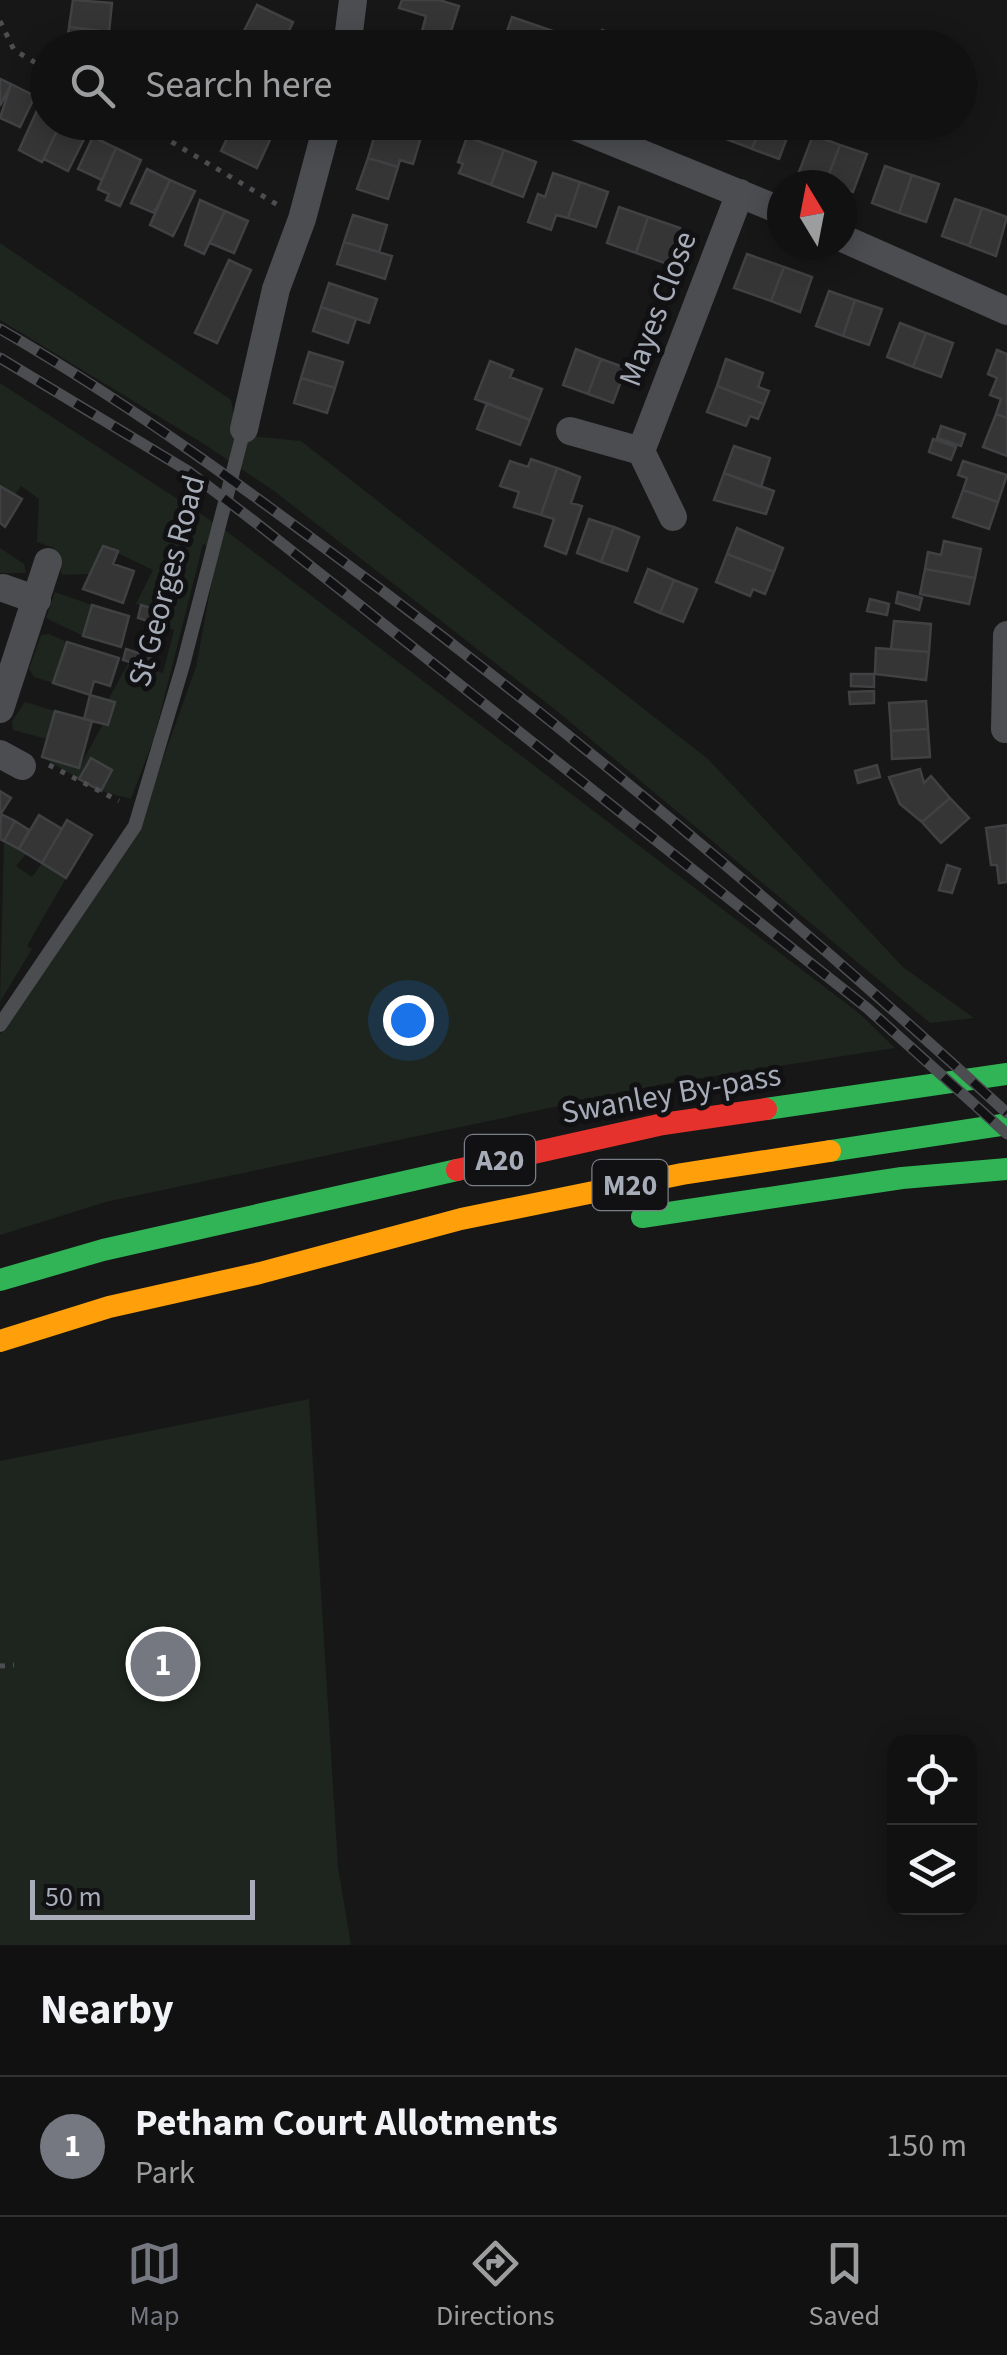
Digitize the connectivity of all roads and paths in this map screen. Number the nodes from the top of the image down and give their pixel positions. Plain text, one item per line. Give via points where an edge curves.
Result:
1 (353, 0) edge
2 (0, 21) edge
3 (349, 30) edge
4 (30, 59) edge
5 (168, 140) edge
6 (323, 140) edge
7 (609, 140) edge
8 (740, 193) junction
9 (767, 205) edge
10 (302, 219) junction
11 (857, 245) edge
12 (1007, 311) edge
13 (244, 430) joint
14 (570, 432) dead end
15 (642, 451) junction
16 (673, 517) dead end
17 (48, 562) dead end
18 (3, 588) dead end
19 (37, 600) junction
20 (1007, 635) edge
21 (0, 709) edge
22 (1005, 729) edge
23 (11, 760) edge
24 (141, 809) junction
25 (0, 1024) edge
26 (1007, 1074) edge
27 (1007, 1124) edge
28 (1007, 1168) edge
29 (610, 1222) dead end
30 (454, 1245) dead end
31 (260, 1274) junction
32 (0, 1280) edge
33 (0, 1341) edge
34 (14, 1665) dead end
35 (0, 1666) edge

1 - 3 street
2 - 4 path via 14,50
5 - 10 path
6 - 10 street, St Georges Road
7 - 8 street
8 - 9 street
8 - 15 street, Mayes Close
10 - 13 street, St Georges Road via 276,289
11 - 12 street
13 - 24 lane, St Georges Road
14 - 15 street
15 - 16 street
17 - 19 street
18 - 19 street
19 - 21 street
20 - 22 street
23 - 24 path via 30,755
24 - 25 lane, St Georges Road
26 - 32 highway, Swanley By-pass / A20 via 663,1124 103,1250
27 - 31 highway, M20 via 682,1174 462,1220
28 - 29 highway
30 - 31 highway
31 - 33 highway via 109,1307
34 - 35 path

